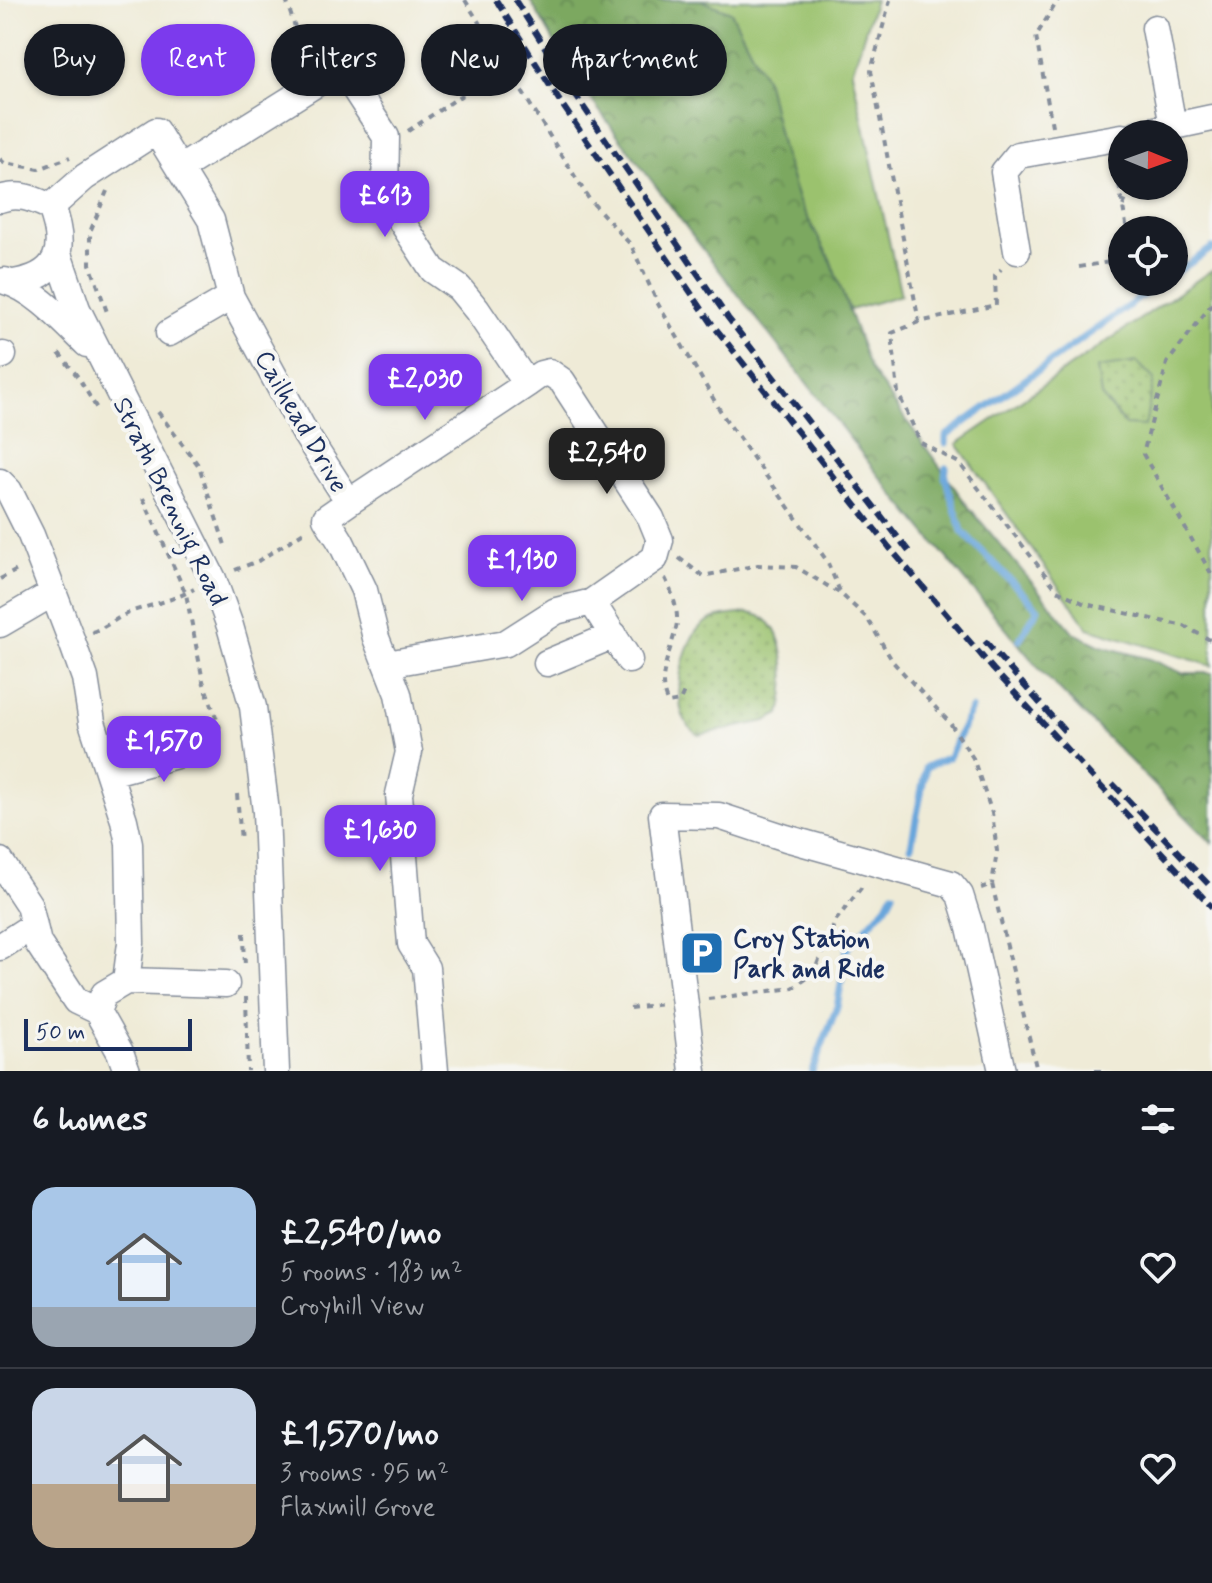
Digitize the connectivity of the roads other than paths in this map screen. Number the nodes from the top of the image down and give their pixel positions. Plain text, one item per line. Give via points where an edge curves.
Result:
1 (1155, 28) dead end
2 (1212, 118) edge
3 (1172, 120) edge
4 (1188, 123) edge
5 (1108, 139) edge
6 (181, 168) junction
7 (3, 194) edge
8 (51, 207) junction
9 (1017, 251) road end
10 (58, 254) junction
11 (6, 282) edge
12 (231, 297) junction
13 (169, 333) dead end
14 (104, 361) junction
15 (527, 384) junction
16 (0, 482) edge
17 (349, 502) junction
18 (53, 593) junction
19 (592, 602) junction
20 (0, 624) edge
21 (614, 635) junction
22 (629, 660) dead end
23 (547, 663) dead end
24 (387, 664) junction
25 (215, 744) road end
26 (110, 773) junction
27 (0, 861) edge
28 (34, 925) junction
29 (0, 947) edge
30 (126, 981) junction
31 (239, 987) road end
32 (97, 1011) junction
33 (127, 1071) edge
34 (276, 1071) edge
35 (435, 1071) edge
36 (693, 1071) edge
37 (1002, 1071) edge

1 - 3 street
2 - 4 street
5 - 9 street via 1018,155 1004,172
6 - 8 street, Cailhead Drive via 156,131 85,177
6 - 12 street, Cailhead Drive via 211,220
6 - 15 street via 326,78 344,76 386,137 385,196 433,270 459,288
7 - 8 street
8 - 10 street, Strath Brennig Road via 60,239
10 - 11 street, Strath Brennig Road via 33,280
10 - 14 street, Strath Brennig Road via 77,309
11 - 14 street, Strath Brennig Road via 53,311
12 - 13 street
12 - 17 street, Cailhead Drive
14 - 34 street, Strath Brennig Road via 213,579 253,707 266,812
15 - 17 street
15 - 19 street via 541,374 557,375 659,535 657,552
16 - 18 street via 20,513
17 - 24 street, Cailhead Drive via 326,518 364,590
18 - 20 street
18 - 26 street via 85,678 92,722
19 - 21 street
19 - 24 street via 556,611 506,643
21 - 22 street
21 - 23 street
24 - 35 street, Cailhead Drive via 409,752 399,794 411,944 426,968
25 - 26 street
26 - 30 street via 129,843 131,943
27 - 28 street via 29,905
28 - 29 street
28 - 32 street via 38,943 76,1001
30 - 31 street
30 - 32 street via 104,994
32 - 33 street
36 - 37 street via 662,815 719,816 951,884 970,927

